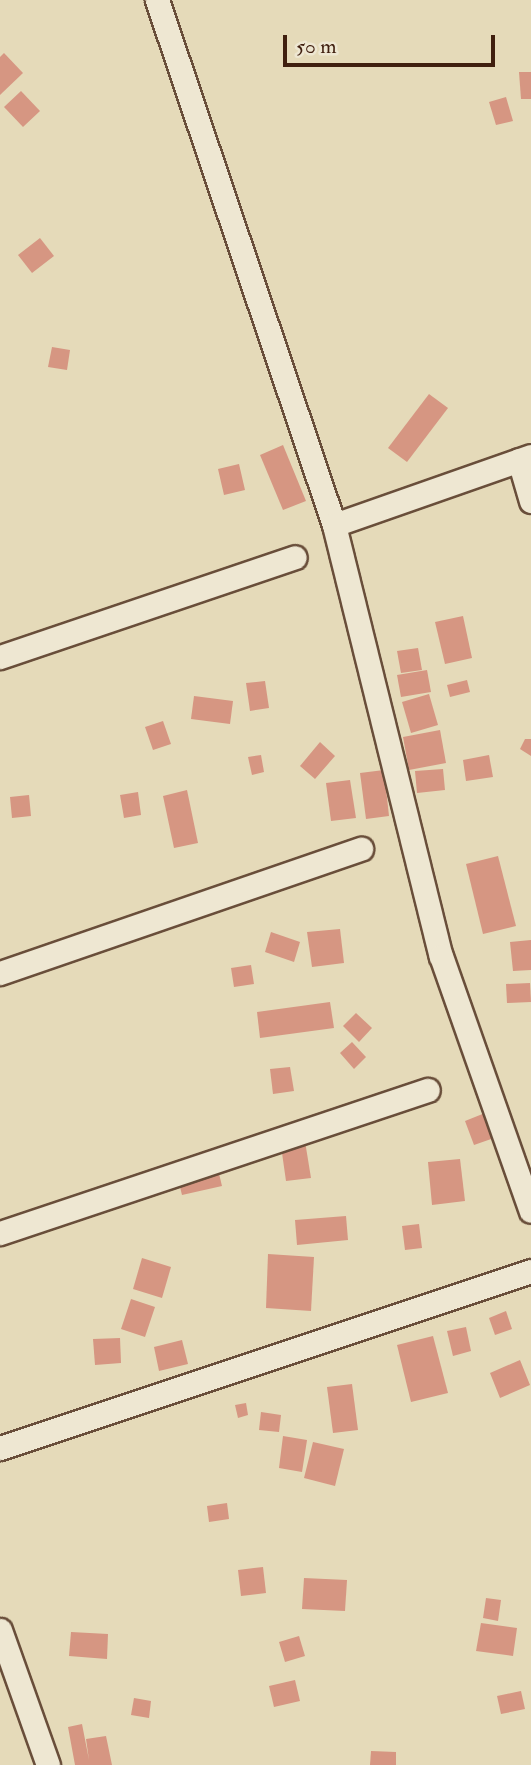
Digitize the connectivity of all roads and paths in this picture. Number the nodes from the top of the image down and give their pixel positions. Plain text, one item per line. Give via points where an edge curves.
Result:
1 (157, 0) edge
2 (525, 458) edge
3 (531, 501) edge
4 (334, 525) junction
5 (295, 557) dead end
6 (0, 657) edge
7 (361, 849) dead end
8 (0, 973) edge
9 (428, 1090) dead end
10 (531, 1211) edge
11 (0, 1233) edge
12 (531, 1271) edge
13 (0, 1448) edge
14 (0, 1630) edge
15 (48, 1765) edge

1 - 4 street
2 - 3 street
2 - 4 street
4 - 10 street via 441,956
5 - 6 street
7 - 8 street
9 - 11 street
12 - 13 street
14 - 15 street

